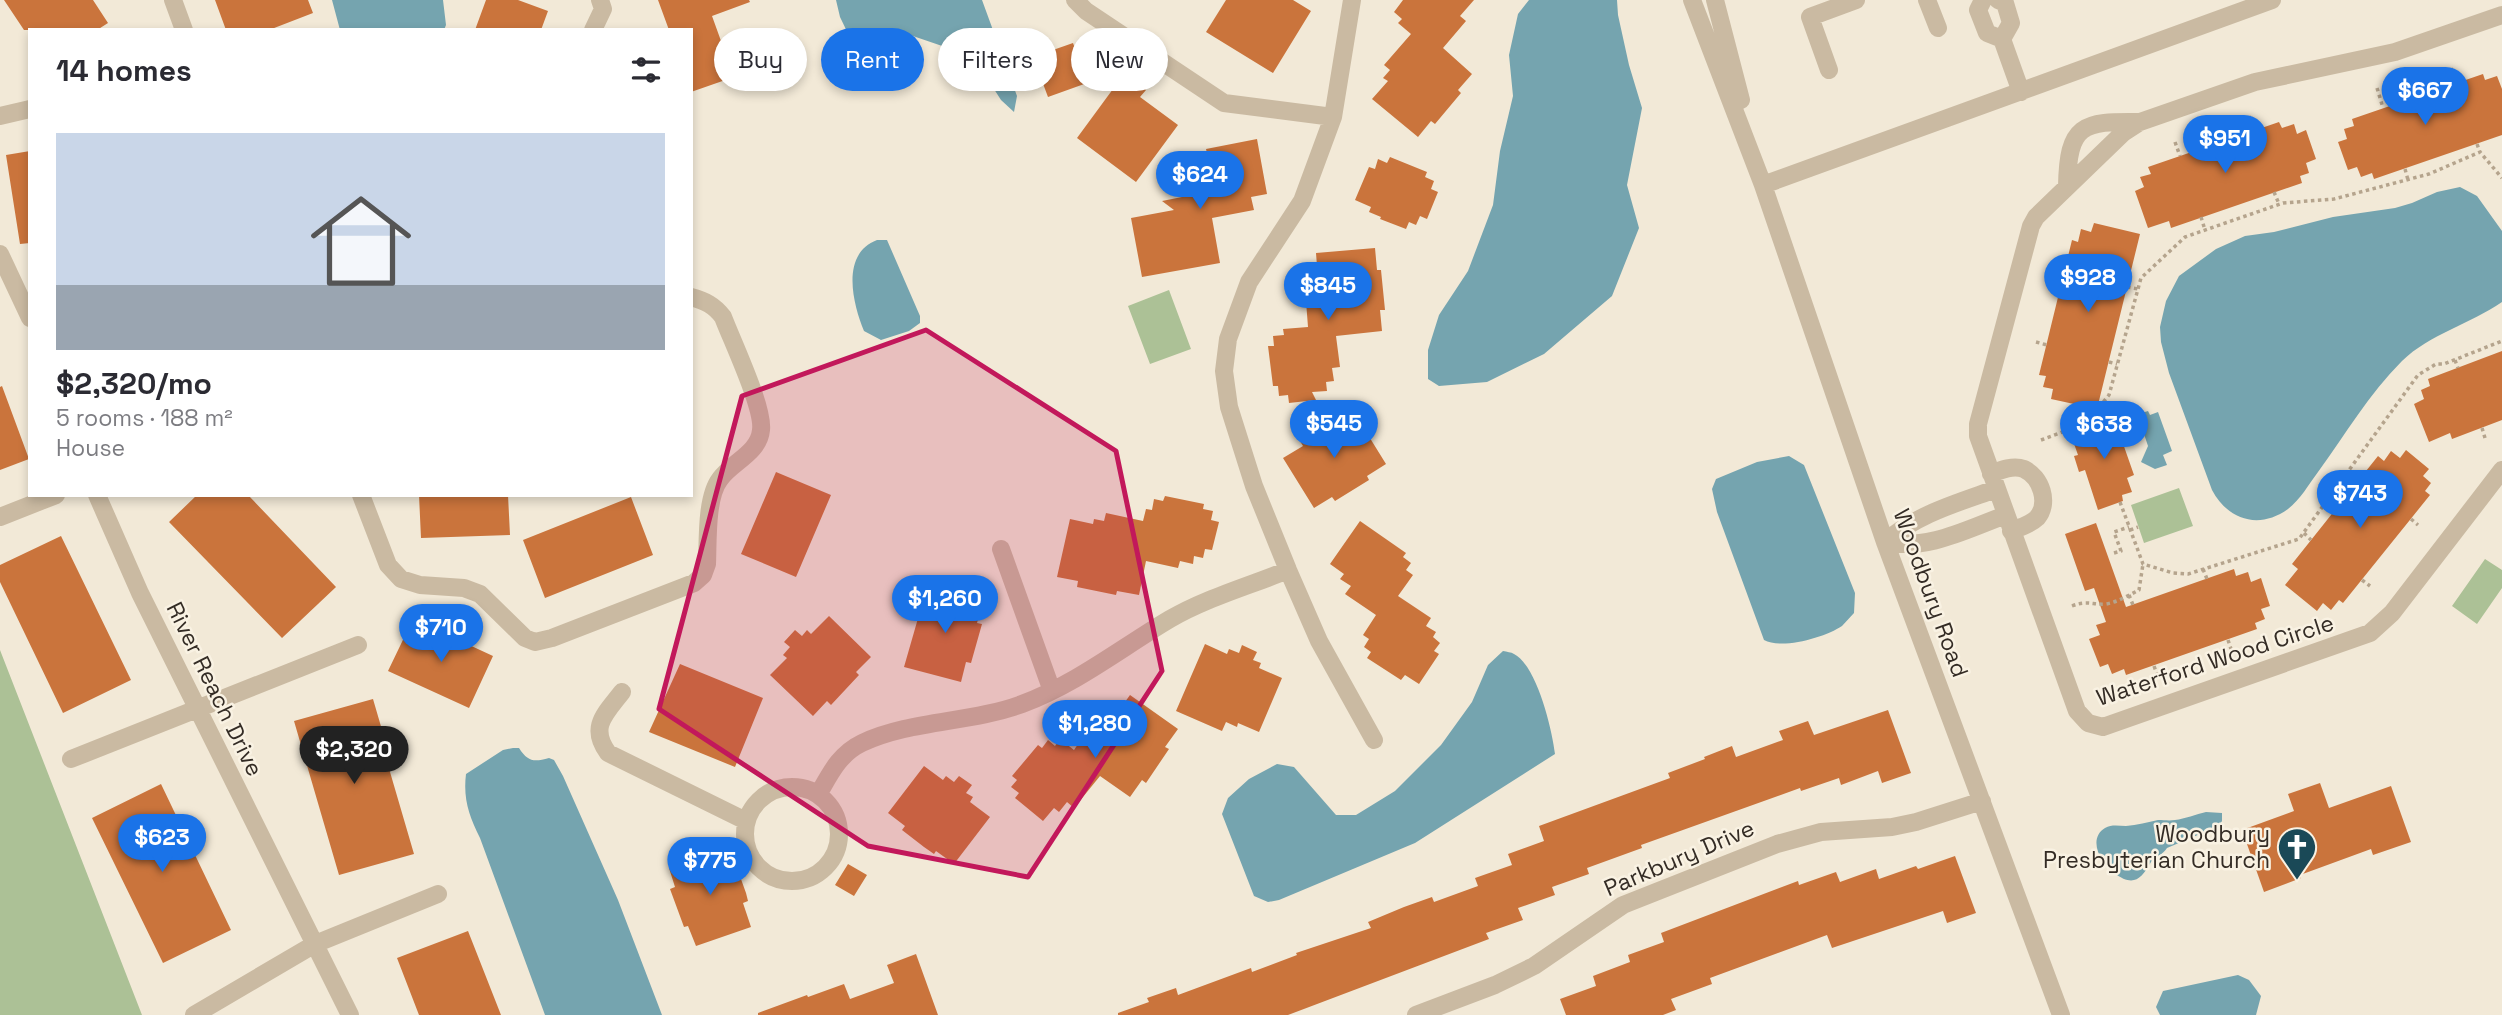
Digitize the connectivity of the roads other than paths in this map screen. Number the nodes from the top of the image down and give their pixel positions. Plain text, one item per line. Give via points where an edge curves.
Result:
1 (173, 0) edge
2 (600, 0) edge
3 (1075, 0) edge
4 (1352, 0) edge
5 (1692, 0) edge
6 (1715, 0) edge
7 (1856, 0) edge
8 (1927, 0) edge
9 (1983, 0) edge
10 (1998, 0) edge
11 (2272, 0) edge
12 (2502, 15) edge
13 (183, 28) edge
14 (594, 28) edge
15 (1938, 28) dead end
16 (2002, 39) junction
17 (1829, 70) dead end
18 (2021, 92) junction
19 (28, 110) edge
20 (0, 117) edge
21 (1333, 117) junction
22 (2140, 122) junction
23 (1763, 185) junction
24 (2067, 187) junction
25 (0, 254) edge
26 (693, 298) edge
27 (28, 313) edge
28 (2502, 470) edge
29 (1993, 481) junction
30 (51, 497) edge
31 (98, 497) edge
32 (362, 497) edge
33 (0, 517) edge
34 (2009, 523) junction
35 (1885, 542) junction
36 (1001, 549) dead end
37 (1288, 570) junction
38 (358, 645) dead end
39 (1052, 691) junction
40 (622, 692) dead end
41 (197, 708) junction
42 (1374, 740) dead end
43 (71, 759) dead end
44 (818, 795) junction
45 (1982, 801) junction
46 (746, 821) junction
47 (438, 894) dead end
48 (315, 944) junction
49 (194, 1015) edge
50 (350, 1015) edge
51 (1416, 1015) edge
52 (2061, 1015) edge

1 - 13 street
2 - 14 street via 603,9
3 - 21 street via 1224,103
4 - 21 street
5 - 23 street, Woodbury Road
6 - 23 street, Woodbury Road
7 - 17 street via 1810,18
8 - 15 street
9 - 16 street via 1978,10 1987,33
10 - 16 street via 2005,3 2011,23
11 - 18 street
12 - 22 street, Waterford Wood Circle via 2395,52 2255,82
16 - 18 street
18 - 23 street
19 - 20 street
21 - 37 street via 1302,201 1249,282 1225,355 1229,407
22 - 24 street, Waterford Wood Circle
22 - 24 street via 2106,121 2078,133 2068,157
23 - 35 street, Woodbury Road
24 - 29 street, Waterford Wood Circle via 2036,217 2028,235 1978,425 1980,446
25 - 27 street
26 - 32 street via 716,308 723,317 760,413 762,432 754,448 720,479 714,491 707,564 694,583 535,642 525,638 480,594 401,579 388,565
28 - 34 street, Waterford Wood Circle via 2392,612 2370,633 2103,727 2088,723 2077,710
29 - 34 street, Waterford Wood Circle
29 - 34 street via 2006,468 2024,469 2042,491 2042,510 2036,519 2029,524
29 - 35 street via 1928,513
30 - 33 street
31 - 41 street, River Reach Drive
34 - 35 street via 1919,545
35 - 45 street, Woodbury Road
36 - 39 street
37 - 39 street via 1171,618
37 - 42 street
38 - 41 street
39 - 44 street via 993,713 862,743 839,759
40 - 46 street via 598,730 608,753
41 - 43 street
41 - 48 street, River Reach Drive
44 - 46 street via 792,787 772,791 756,803
44 - 46 street via 832,810 839,836 829,861 808,878 785,880 761,869 746,847
45 - 51 street, Parkbury Drive via 1916,822 1821,832 1777,844 1623,905 1534,966
45 - 52 street, Woodbury Road
47 - 48 street
48 - 49 street
48 - 50 street, River Reach Drive

